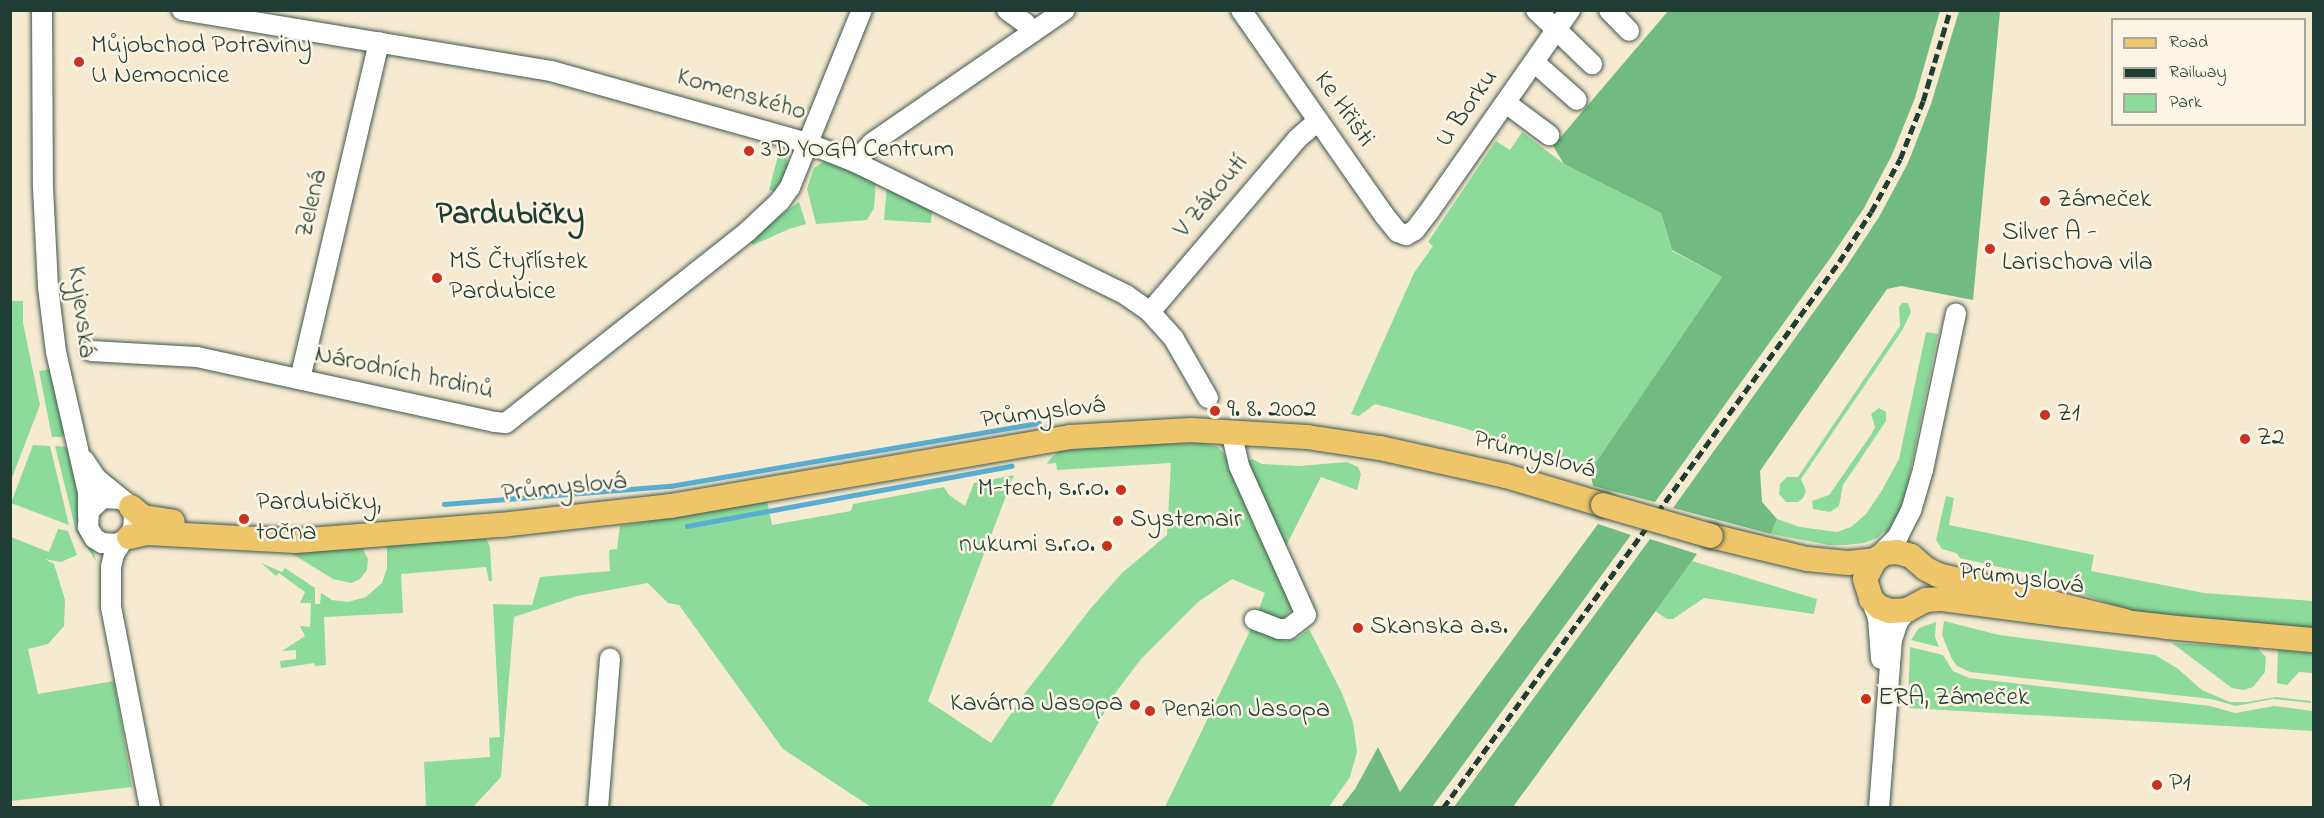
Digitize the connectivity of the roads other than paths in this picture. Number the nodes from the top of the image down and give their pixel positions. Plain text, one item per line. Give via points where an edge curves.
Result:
1 (42, 10) edge
2 (182, 10) edge
3 (862, 10) edge
4 (1007, 10) edge
5 (1065, 10) edge
6 (1241, 10) edge
7 (1536, 10) edge
8 (1570, 10) edge
9 (1609, 10) edge
10 (1557, 29) junction
11 (1629, 31) dead end
12 (1032, 32) junction
13 (379, 42) junction
14 (1534, 62) junction
15 (1592, 64) dead end
16 (1577, 100) dead end
17 (1506, 103) junction
18 (1318, 121) junction
19 (1549, 135) dead end
20 (807, 143) junction
21 (855, 162) junction
22 (1406, 235) joint
23 (1150, 312) junction
24 (1956, 313) dead end
25 (91, 351) dead end
26 (300, 379) junction
27 (1208, 399) dead end
28 (1231, 431) junction
29 (74, 439) junction
30 (1923, 470) junction
31 (126, 503) junction
32 (89, 525) junction
33 (376, 534) junction
34 (1711, 536) junction
35 (125, 540) junction
36 (1877, 558) junction
37 (1918, 562) junction
38 (1869, 595) junction
39 (1909, 608) junction
40 (1255, 620) dead end
41 (2126, 621) junction
42 (116, 636) junction
43 (2313, 640) edge
44 (610, 658) dead end
45 (1882, 749) junction
46 (599, 806) edge
47 (150, 807) edge
48 (1879, 807) edge

1 - 29 street, Kyjevská via 48,287 56,352
2 - 13 street, Komenského
3 - 20 street, Národních hrdinů
4 - 12 street
5 - 12 street
6 - 18 street, Ke Hřišti
7 - 10 street
8 - 10 street, U Borku
9 - 11 street
10 - 14 street, U Borku
10 - 15 street
12 - 21 street via 872,143
13 - 20 street, Komenského via 551,71
13 - 26 street, Zelená
14 - 16 street
14 - 17 street, U Borku
17 - 19 street
17 - 22 street, U Borku via 1428,213
18 - 22 street, Ke Hřišti via 1388,220
18 - 23 street, V Zákoutí via 1297,139
20 - 21 street, Komenského
20 - 26 street, Národních hrdinů via 790,187 758,222 506,423
21 - 23 street, Komenského via 1108,285
23 - 27 street, Komenského via 1182,351
24 - 30 street, Průmyslová
25 - 26 street, Národních hrdinů via 197,357
28 - 33 main road, Průmyslová via 1070,437 661,507
28 - 34 main road, Průmyslová, bridge via 1380,448 1497,474
28 - 40 street via 1239,466 1306,615 1288,629
29 - 31 street, Kyjevská via 92,472
29 - 32 street, Kyjevská via 88,493
30 - 36 street, Průmyslová via 1902,530
30 - 37 street, Průmyslová via 1914,530
31 - 32 street via 103,498 94,503
31 - 33 main road, Průmyslová via 148,518 229,530
31 - 35 street via 135,520
32 - 35 street via 102,543
32 - 42 street, Kyjevská via 99,548 104,591
33 - 35 main road, Průmyslová via 296,542 147,533
34 - 36 main road, Průmyslová via 1807,559 1848,563
34 - 38 main road, Průmyslová
35 - 42 street, Kyjevská via 114,554 110,578
36 - 37 main road, Průmyslová via 1898,552
36 - 38 main road, Průmyslová via 1866,573
37 - 39 main road, Průmyslová via 1925,576 1925,588
37 - 41 main road, Průmyslová via 1938,575
38 - 39 main road, Průmyslová via 1890,611
38 - 45 street, Průmyslová via 1880,638
39 - 41 main road, Průmyslová via 1926,600 1942,599
39 - 45 street, Průmyslová via 1898,622 1892,640
41 - 43 main road, Průmyslová
42 - 47 street, Kyjevská
44 - 46 street
45 - 48 street, Průmyslová

